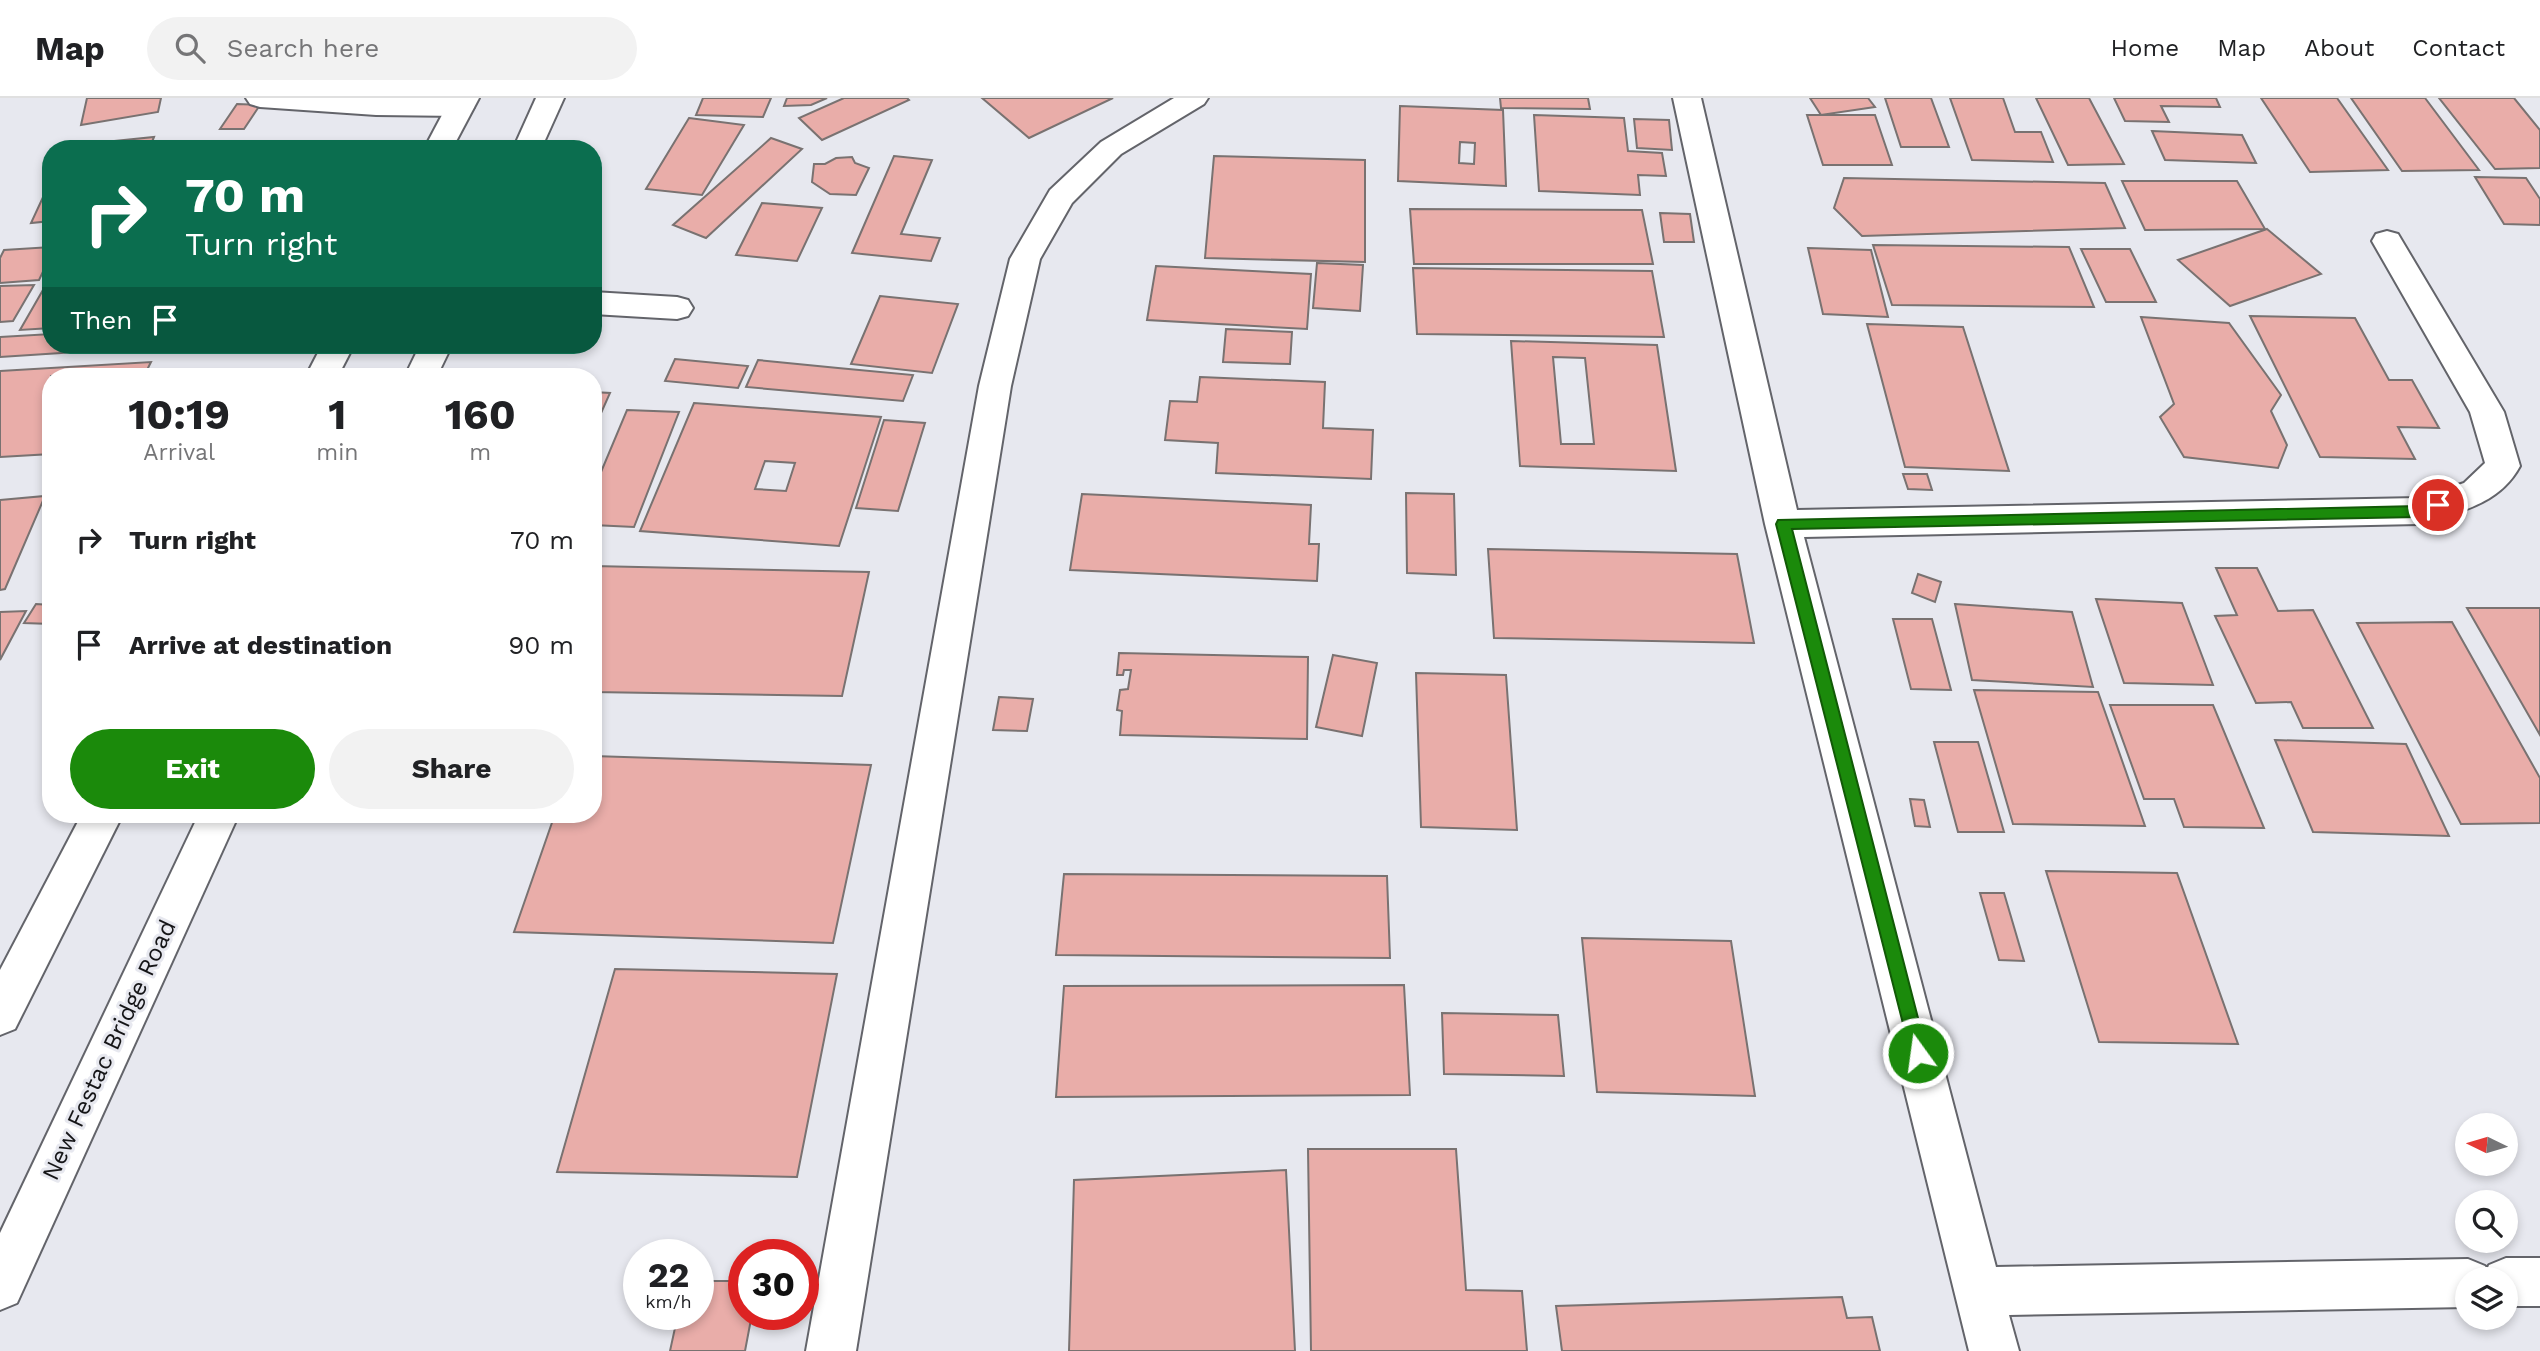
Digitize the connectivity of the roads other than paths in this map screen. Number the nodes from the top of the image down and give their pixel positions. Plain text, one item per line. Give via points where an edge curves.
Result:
1 (260, 98) edge
2 (550, 98) edge
3 (1194, 98) edge
4 (1687, 98) edge
5 (462, 103) edge
6 (443, 140) edge
7 (531, 140) edge
8 (2387, 241) dead end
9 (602, 304) edge
10 (677, 308) dead end
11 (1783, 524) junction
12 (98, 823) edge
13 (215, 823) edge
14 (0, 1014) edge
15 (2518, 1282) edge
16 (2540, 1282) edge
17 (2455, 1283) edge
18 (0, 1286) edge
19 (1979, 1291) junction
20 (831, 1351) edge
21 (1994, 1351) edge

1 - 5 street via 376,106
2 - 7 street
3 - 20 street via 1111,148 1060,197 1025,259 995,386
4 - 11 street
5 - 6 street
8 - 11 street via 2487,412 2502,466 2476,492 2419,511
9 - 10 street
11 - 19 street
12 - 14 street
13 - 18 street, New Festac Bridge Road
15 - 16 street
17 - 19 street
19 - 21 street

